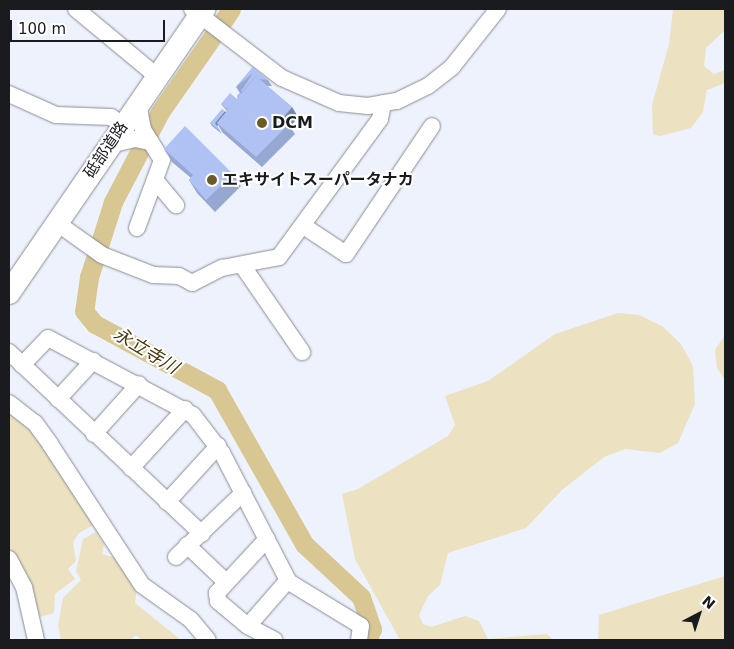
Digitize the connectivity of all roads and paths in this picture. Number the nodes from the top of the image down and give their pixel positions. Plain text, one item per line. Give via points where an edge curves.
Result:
1 (76, 9) edge
2 (498, 9) edge
3 (195, 10) edge
4 (152, 73) junction
5 (9, 94) edge
6 (383, 103) junction
7 (432, 126) dead end
8 (133, 130) junction
9 (155, 180) junction
10 (176, 205) dead end
11 (56, 223) junction
12 (304, 226) junction
13 (137, 228) dead end
14 (242, 265) junction
15 (9, 269) edge
16 (9, 294) edge
17 (9, 352) edge
18 (302, 352) dead end
19 (93, 361) junction
20 (22, 365) junction
21 (138, 384) junction
22 (58, 399) junction
23 (9, 403) edge
24 (185, 408) junction
25 (94, 434) junction
26 (218, 446) junction
27 (131, 468) junction
28 (243, 493) junction
29 (167, 502) junction
30 (202, 534) junction
31 (267, 539) junction
32 (9, 559) edge
33 (288, 580) junction
34 (226, 582) junction
35 (248, 626) junction
36 (36, 640) edge
37 (208, 640) edge
38 (274, 640) edge
39 (360, 640) edge

1 - 4 street
2 - 6 street via 452,67 428,86
3 - 4 highway, 砥部道路
3 - 6 street via 282,78 312,94 339,103
4 - 8 highway, 砥部道路
4 - 8 highway, 砥部道路 via 138,104
5 - 8 street via 56,115
6 - 12 street via 380,119
7 - 12 street via 346,254
8 - 9 street via 162,160
8 - 11 highway, 砥部道路 via 109,145
8 - 15 highway, 砥部道路
9 - 10 street
9 - 13 street
11 - 14 street via 97,252 153,275 179,276 192,283 222,268
11 - 16 highway, 砥部道路
12 - 14 street via 279,257
14 - 18 street
17 - 20 street
19 - 20 street via 48,338
19 - 21 street
19 - 22 street
20 - 22 street
21 - 24 street
21 - 25 street
22 - 25 street
23 - 37 street via 35,423 142,585 190,620
24 - 26 street
24 - 27 street
25 - 27 street
26 - 28 street
26 - 29 street
27 - 29 street
28 - 30 street
28 - 31 street
29 - 30 street
30 - 34 street via 182,551
31 - 33 street
31 - 34 street
32 - 36 street via 24,587
33 - 35 street
33 - 39 street via 361,626
34 - 35 street via 217,593 218,601
35 - 38 street

